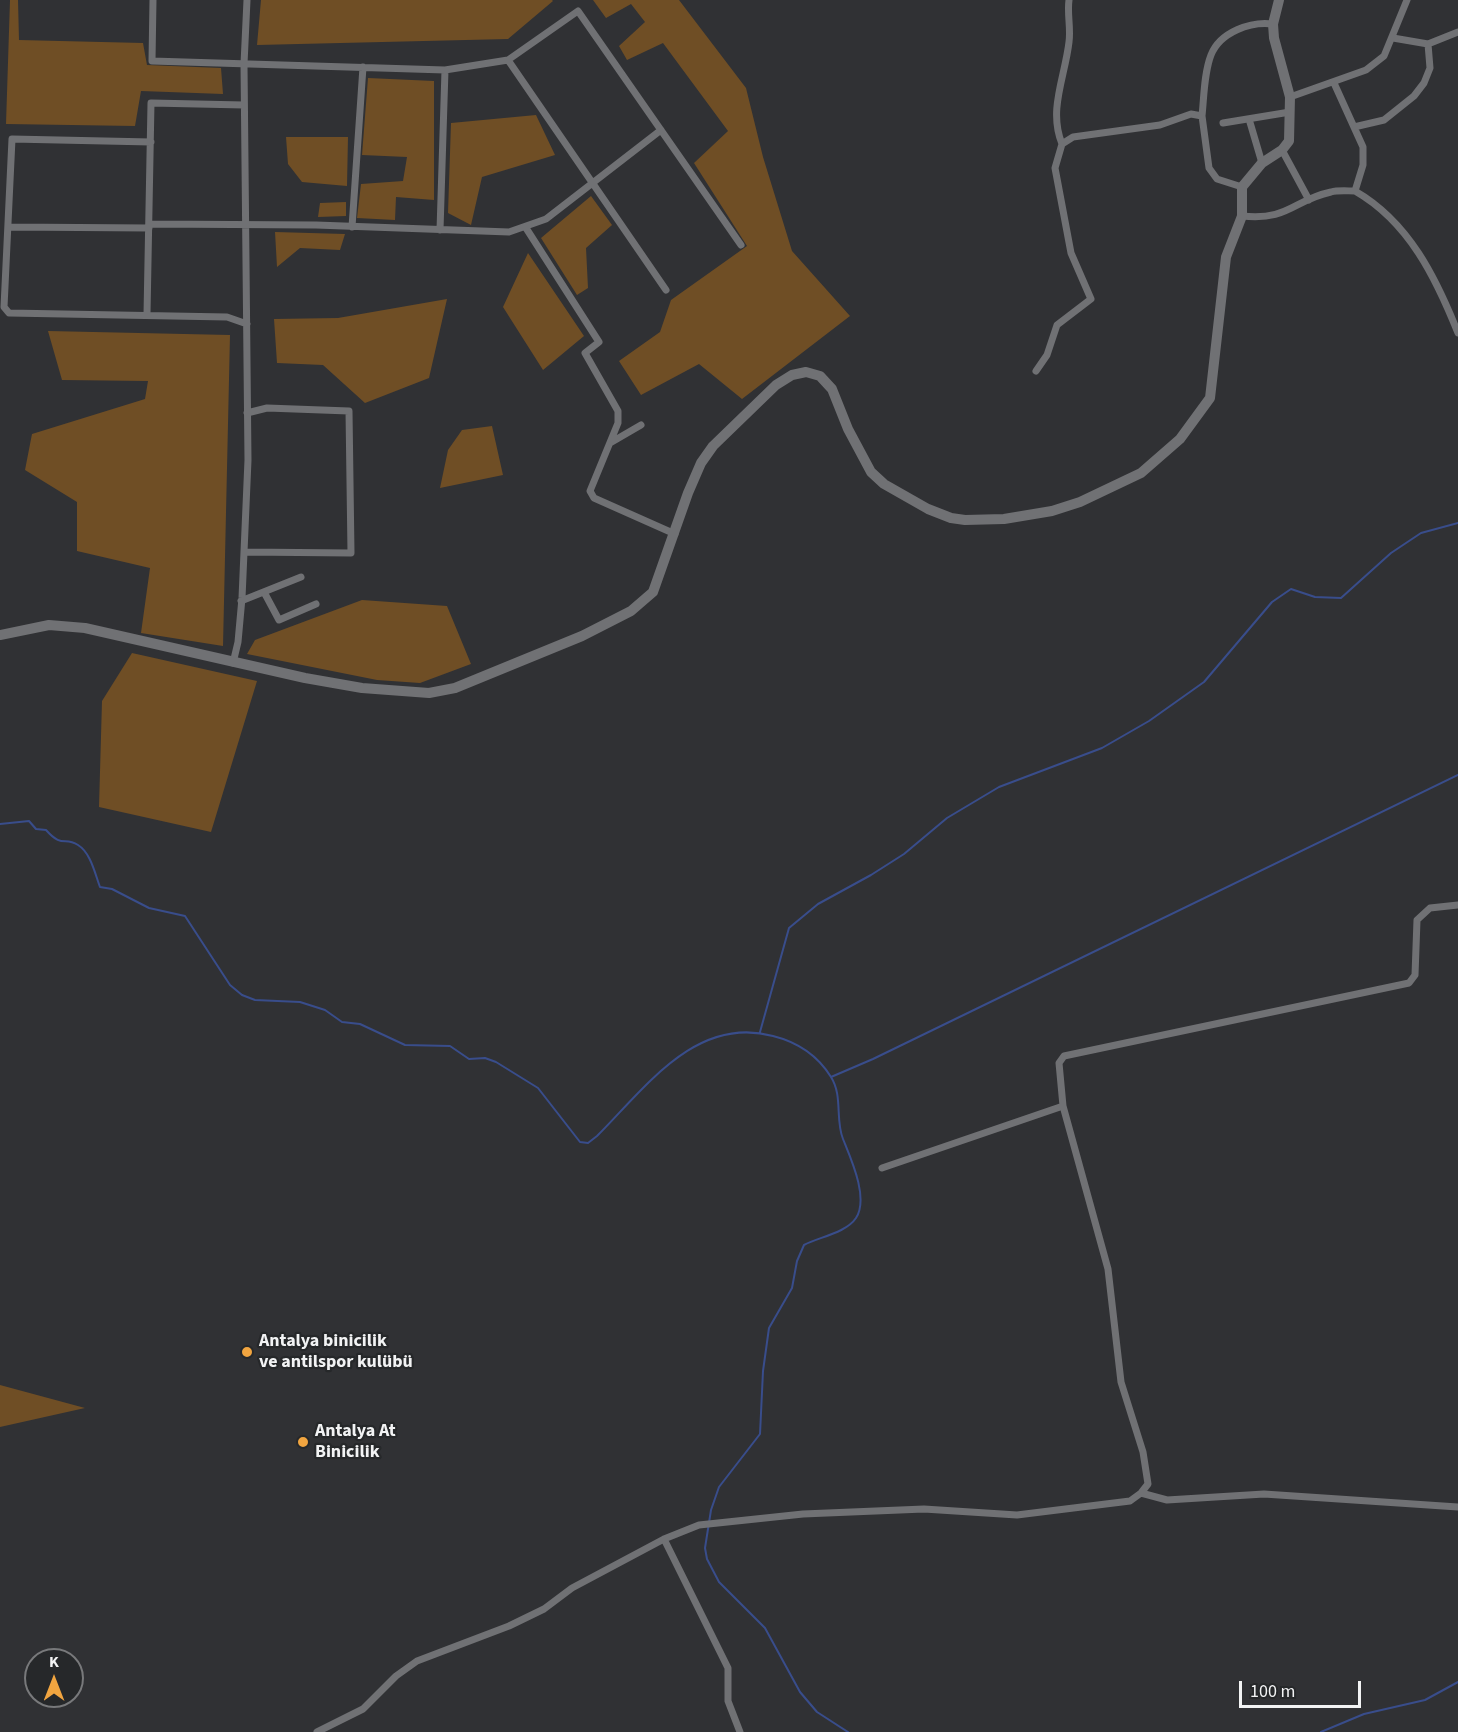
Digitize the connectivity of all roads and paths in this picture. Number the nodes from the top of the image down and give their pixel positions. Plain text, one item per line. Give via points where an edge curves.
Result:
1 (153, 0) edge
2 (247, 0) edge
3 (1069, 0) edge
4 (1279, 0) edge
5 (1407, 0) edge
6 (1273, 24) junction
7 (1458, 32) edge
8 (1392, 38) junction
9 (1428, 45) junction
10 (508, 60) junction
11 (244, 64) junction
12 (363, 67) junction
13 (445, 70) junction
14 (1334, 83) junction
15 (1290, 97) junction
16 (244, 105) junction
17 (1290, 112) junction
18 (1202, 116) junction
19 (1249, 119) junction
20 (1223, 123) dead end
21 (1354, 128) junction
22 (661, 130) junction
23 (151, 142) junction
24 (1062, 144) junction
25 (1282, 150) junction
26 (1262, 163) junction
27 (594, 183) junction
28 (1242, 187) junction
29 (1355, 191) junction
30 (1309, 200) junction
31 (1242, 216) junction
32 (8, 226) junction
33 (149, 226) junction
34 (246, 226) junction
35 (352, 227) junction
36 (526, 228) junction
37 (440, 230) junction
38 (741, 245) dead end
39 (666, 290) dead end
40 (147, 314) junction
41 (246, 324) junction
42 (1458, 333) edge
43 (1036, 371) dead end
44 (247, 413) junction
45 (641, 425) dead end
46 (610, 443) junction
47 (675, 534) junction
48 (245, 552) junction
49 (301, 577) dead end
50 (264, 592) junction
51 (241, 601) junction
52 (316, 604) dead end
53 (1, 633) edge
54 (233, 663) junction
55 (1458, 905) edge
56 (1063, 1106) junction
57 (882, 1168) dead end
58 (1141, 1494) junction
59 (1458, 1507) edge
60 (664, 1539) junction
61 (317, 1732) edge
62 (740, 1732) edge

1 - 11 street via 152,61
2 - 11 street
3 - 24 street via 1070,41 1058,88 1056,130
4 - 6 street
5 - 8 street
6 - 15 street
6 - 18 street via 1260,22 1239,28 1211,54
7 - 9 street
8 - 9 street
8 - 14 street via 1384,57 1366,70
9 - 21 street via 1430,68 1414,96 1384,120
10 - 13 street
10 - 22 street via 578,11
10 - 27 street
11 - 12 street
11 - 16 street
12 - 13 street
12 - 35 street
13 - 37 street
14 - 15 street
14 - 21 street
15 - 17 street
16 - 23 street via 151,103
16 - 34 street
17 - 19 street
17 - 25 street via 1288,141
18 - 24 street via 1191,114 1160,125 1073,137
18 - 28 street via 1209,168 1217,179
19 - 20 street
19 - 26 street
21 - 29 street via 1363,147 1364,165
22 - 27 street
22 - 38 street
23 - 32 street via 12,139
23 - 33 street
24 - 43 street via 1055,168 1071,253 1091,299 1058,325 1047,355
25 - 26 street
25 - 30 street
26 - 28 street
27 - 36 street via 546,219
27 - 39 street
28 - 31 street
29 - 30 street via 1332,192
29 - 42 street via 1396,224 1414,246 1439,287
30 - 31 street via 1279,215
31 - 47 street via 1226,257 1210,398 1180,439 1122,484 1052,511 1004,519 951,518 884,484 871,472 832,389 820,376 806,372 776,385 713,446 688,493
32 - 33 street
32 - 40 street via 4,307 9,313
33 - 34 street
33 - 40 street
34 - 35 street
34 - 41 street
35 - 37 street
36 - 37 street via 509,232
36 - 46 street via 599,342 585,353 618,411
40 - 41 street via 226,317
41 - 44 street
44 - 48 street
44 - 48 street via 267,408 349,411 351,553
45 - 46 street
46 - 47 street via 590,491 594,498
47 - 54 street via 653,592 631,611 582,636 455,688 429,693 392,692
48 - 51 street
49 - 50 street
50 - 51 street
50 - 52 street via 279,620
51 - 54 street
53 - 54 street via 49,625 85,628
55 - 56 street via 1430,908 1417,920 1414,975 1409,983 1064,1056 1059,1063
56 - 57 street
56 - 58 street via 1108,1269 1121,1382 1143,1452 1148,1484
58 - 59 street via 1167,1500 1264,1494
58 - 60 street via 1130,1501 1017,1515 924,1509 802,1514 699,1525
60 - 61 street via 572,1588 544,1609 417,1660 363,1709
60 - 62 street via 728,1668 728,1701

